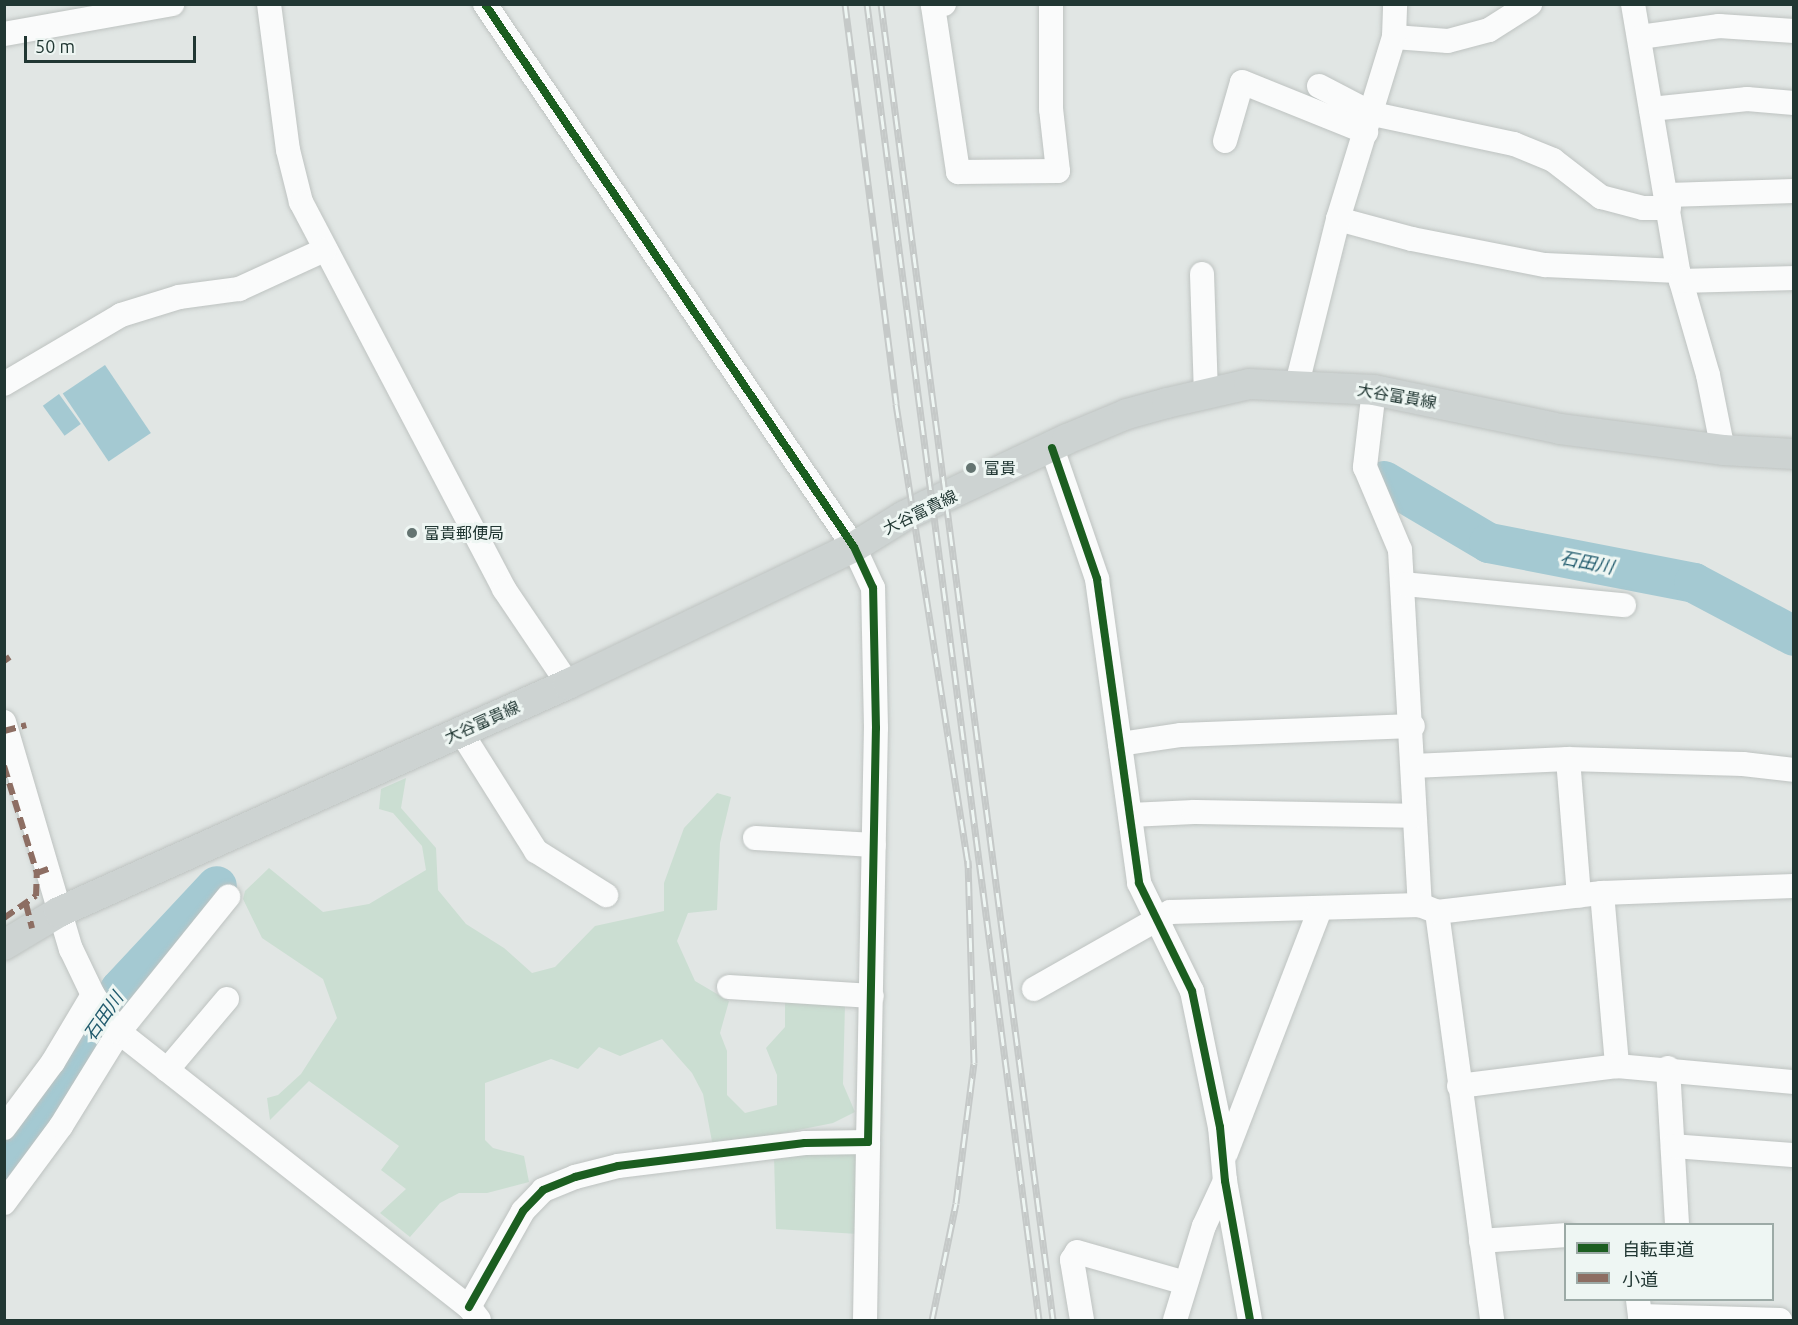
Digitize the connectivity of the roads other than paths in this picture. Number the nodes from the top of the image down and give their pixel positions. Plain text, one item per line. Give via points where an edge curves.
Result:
1 (172, 4) edge
2 (269, 4) edge
3 (485, 4) edge
4 (944, 4) edge
5 (1051, 4) edge
6 (1395, 4) edge
7 (1530, 4) edge
8 (1633, 4) edge
9 (1794, 31) edge
10 (4, 34) edge
11 (1394, 37) junction
12 (1640, 37) junction
13 (1319, 86) dead end
14 (1794, 103) edge
15 (1651, 109) junction
16 (1370, 123) junction
17 (1225, 141) dead end
18 (1794, 191) edge
19 (1668, 201) junction
20 (1338, 219) junction
21 (324, 250) junction
22 (1202, 274) dead end
23 (1679, 276) junction
24 (1794, 278) edge
25 (4, 384) edge
26 (1297, 384) junction
27 (1374, 390) junction
28 (1206, 393) junction
29 (1052, 448) junction
30 (1723, 450) junction
31 (1794, 454) edge
32 (854, 547) junction
33 (1404, 584) junction
34 (1624, 605) dead end
35 (568, 684) junction
36 (4, 722) edge
37 (1413, 726) junction
38 (461, 732) junction
39 (1120, 744) junction
40 (1568, 759) junction
41 (1413, 766) junction
42 (1794, 770) edge
43 (1130, 815) junction
44 (1414, 816) junction
45 (755, 838) dead end
46 (874, 845) junction
47 (1794, 886) edge
48 (1590, 894) junction
49 (606, 895) dead end
50 (228, 897) dead end
51 (1428, 908) junction
52 (1320, 909) junction
53 (59, 912) junction
54 (1157, 919) junction
55 (9, 934) edge
56 (729, 987) dead end
57 (1035, 988) dead end
58 (93, 995) junction
59 (872, 996) junction
60 (227, 999) dead end
61 (119, 1032) junction
62 (1617, 1066) junction
63 (1668, 1068) junction
64 (167, 1070) junction
65 (1794, 1082) edge
66 (1459, 1086) junction
67 (4, 1128) edge
68 (868, 1142) junction
69 (1673, 1146) junction
70 (1794, 1155) edge
71 (1224, 1169) junction
72 (4, 1203) edge
73 (1677, 1223) edge
74 (1564, 1235) edge
75 (1481, 1241) junction
76 (1186, 1283) junction
77 (1680, 1308) edge
78 (1639, 1312) edge
79 (474, 1314) edge
80 (865, 1320) edge
81 (1082, 1320) edge
82 (1175, 1320) edge
83 (1250, 1320) edge
84 (1492, 1320) edge
85 (1780, 1320) edge

1 - 10 street
2 - 21 street via 288,150 301,202
3 - 32 street
4 - 5 street via 933,6 958,171 1058,171 1051,109
6 - 11 street
7 - 11 street via 1489,30 1448,41
8 - 12 street
9 - 12 street via 1719,26
11 - 16 street
12 - 15 street
13 - 16 street
14 - 15 street via 1747,99
15 - 19 street
16 - 17 street via 1242,82
16 - 19 street via 1514,144 1554,160 1601,197 1643,208
16 - 20 street
18 - 19 street
19 - 23 street
20 - 23 street via 1545,266
20 - 26 street
21 - 25 street via 239,289 179,297 121,315
21 - 35 street via 504,589
22 - 28 street
23 - 24 street
23 - 30 street via 1708,375
26 - 27 main road, 大谷富貴線
26 - 28 main road, 大谷富貴線 via 1249,384
27 - 30 main road, 大谷富貴線 via 1560,429
27 - 33 street via 1365,467 1400,550
28 - 29 main road, 大谷富貴線 via 1127,414
29 - 32 main road, 大谷富貴線 via 904,516
29 - 39 street via 1097,579
30 - 31 main road, 大谷富貴線
32 - 35 main road, 大谷富貴線
32 - 46 street via 873,588
33 - 34 street
33 - 37 street
35 - 38 main road, 大谷富貴線
36 - 53 street
37 - 39 street via 1181,735
37 - 41 street
38 - 49 street via 536,851
38 - 53 main road, 大谷富貴線
39 - 43 street
40 - 41 street
40 - 42 street via 1743,764
40 - 48 street
41 - 44 street
43 - 44 street via 1194,812
43 - 54 street via 1139,883
44 - 51 street
45 - 46 street
46 - 59 street
47 - 48 street
48 - 51 street
48 - 62 street
50 - 61 street
51 - 52 street
51 - 66 street
52 - 54 street via 1170,912
52 - 71 street
53 - 55 main road, 大谷富貴線
53 - 58 street
54 - 57 street
54 - 71 street via 1192,991
56 - 59 street
58 - 61 street
58 - 67 street via 53,1062
59 - 68 street
60 - 64 street
61 - 64 street
61 - 72 street via 61,1126
62 - 63 street
62 - 66 street
63 - 65 street
63 - 69 street
64 - 79 street
66 - 75 street
68 - 79 street via 805,1143 618,1166 543,1190 523,1211
68 - 80 street
69 - 70 street
69 - 73 street
71 - 76 street
71 - 83 street
74 - 75 street
75 - 84 street
76 - 81 street via 1077,1252 1072,1260
76 - 82 street
77 - 78 street
77 - 85 street

